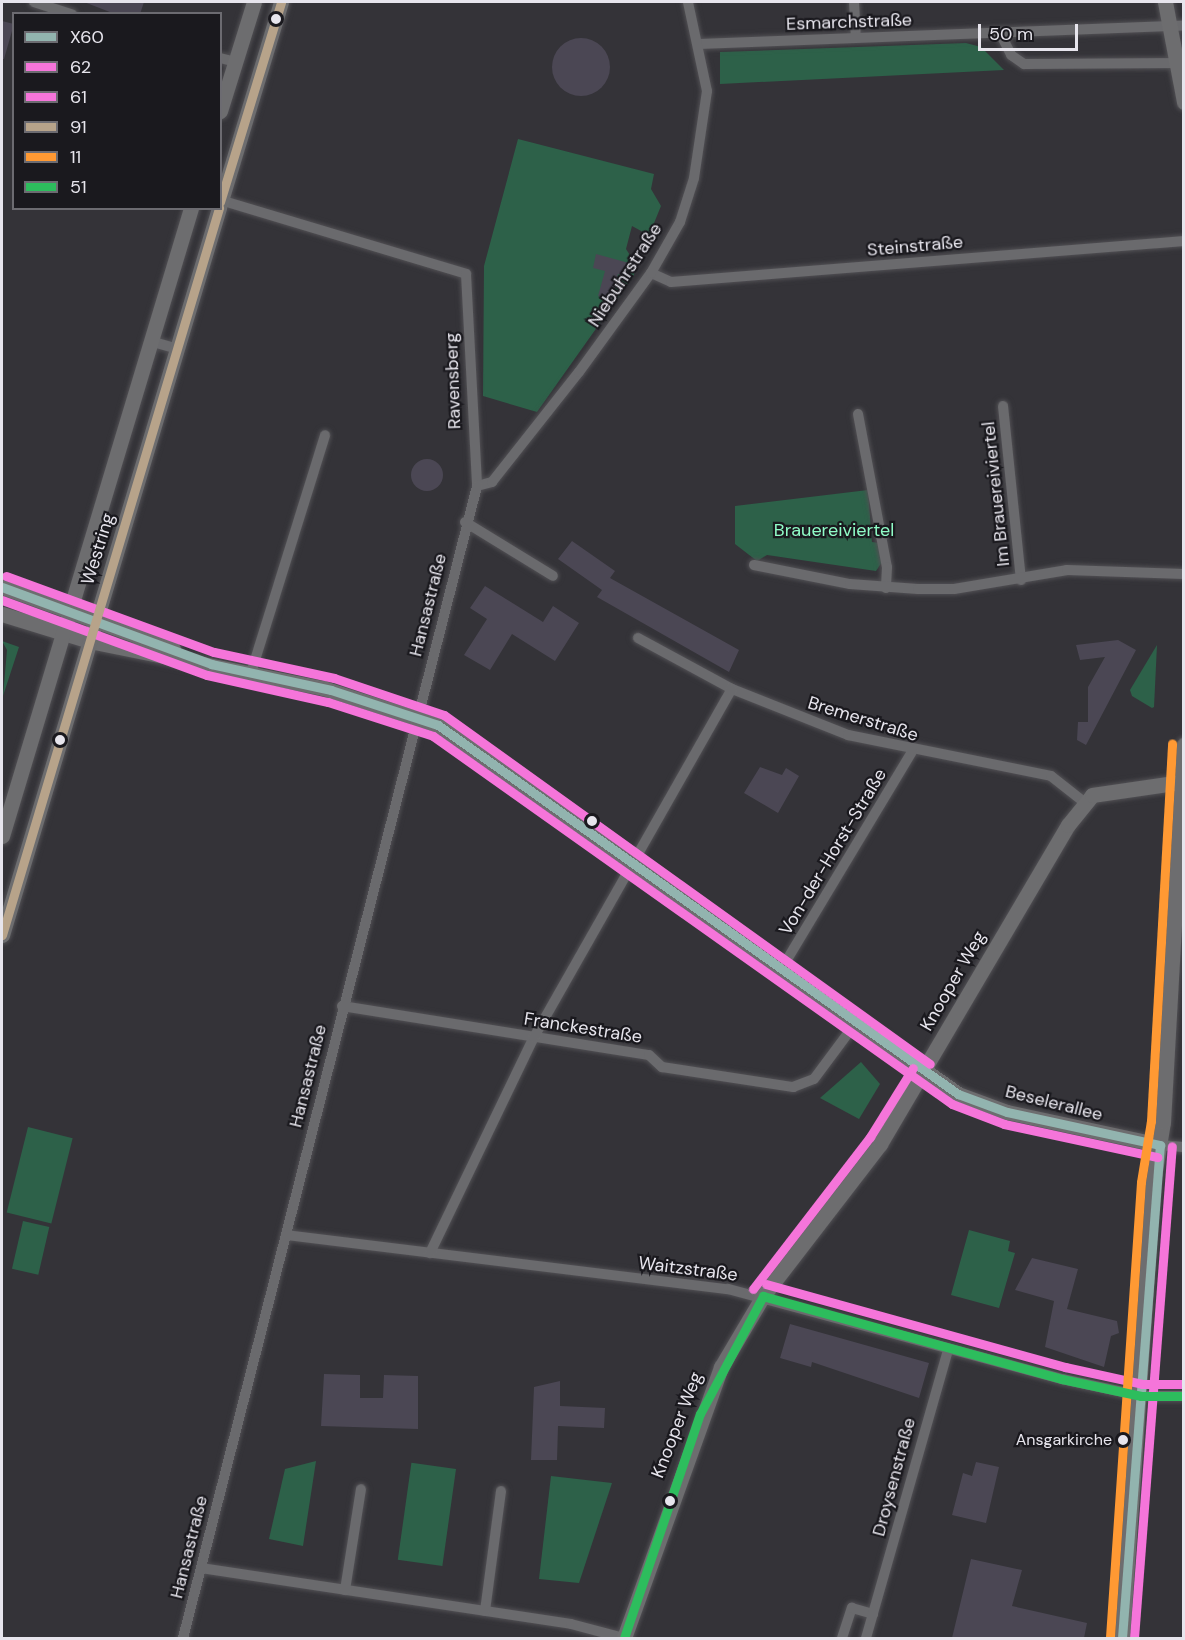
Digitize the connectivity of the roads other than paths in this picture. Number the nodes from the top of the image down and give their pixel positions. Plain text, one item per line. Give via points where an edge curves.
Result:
1 (34, 2) edge
2 (254, 2) edge
3 (282, 2) edge
4 (688, 2) edge
5 (854, 2) edge
6 (1165, 2) edge
7 (66, 12) edge
8 (1176, 25) edge
9 (1000, 33) junction
10 (856, 38) junction
11 (699, 44) junction
12 (228, 60) edge
13 (1180, 63) edge
14 (222, 98) edge
15 (1184, 102) edge
16 (222, 197) edge
17 (222, 204) edge
18 (190, 210) edge
19 (218, 210) edge
20 (1184, 241) edge
21 (651, 273) junction
22 (150, 341) junction
23 (177, 349) junction
24 (1003, 406) dead end
25 (858, 414) dead end
26 (325, 435) dead end
27 (477, 486) junction
28 (465, 522) junction
29 (754, 565) dead end
30 (1184, 574) edge
31 (553, 576) dead end
32 (1021, 580) junction
33 (2, 587) edge
34 (886, 588) junction
35 (69, 611) junction
36 (2, 614) edge
37 (96, 620) junction
38 (62, 634) junction
39 (638, 638) dead end
40 (89, 641) junction
41 (211, 664) junction
42 (251, 673) junction
43 (732, 689) junction
44 (417, 717) junction
45 (1184, 745) edge
46 (912, 752) junction
47 (1182, 787) edge
48 (1096, 795) junction
49 (2, 836) edge
50 (634, 862) junction
51 (2, 935) edge
52 (782, 968) junction
53 (342, 1006) junction
54 (857, 1022) junction
55 (534, 1036) junction
56 (923, 1074) junction
57 (1160, 1145) junction
58 (1184, 1147) edge
59 (286, 1235) junction
60 (430, 1253) junction
61 (763, 1296) junction
62 (948, 1350) junction
63 (1142, 1396) junction
64 (1184, 1396) edge
65 (361, 1489) dead end
66 (501, 1491) dead end
67 (201, 1568) junction
68 (345, 1590) junction
69 (485, 1611) junction
70 (873, 1614) junction
71 (183, 1638) edge
72 (624, 1638) edge
73 (842, 1638) edge
74 (866, 1638) edge
75 (1122, 1638) edge

1 - 7 street
2 - 12 main road
3 - 16 main road, Westring
4 - 11 street, Niebuhrstraße
5 - 10 street
6 - 8 main road
8 - 9 street, Esmarchstraße
8 - 13 main road
9 - 10 street, Esmarchstraße
9 - 13 street via 1011,55 1024,64
10 - 11 street, Esmarchstraße
11 - 21 street, Niebuhrstraße via 707,91 694,178 680,222
12 - 14 main road
13 - 15 main road
17 - 27 street, Ravensberg via 466,274
18 - 22 main road, Westring
19 - 23 main road, Westring
20 - 21 street, Steinstraße via 671,282
21 - 27 street, Niebuhrstraße via 492,482
22 - 23 street
22 - 35 main road, Westring
23 - 37 main road, Westring
24 - 32 street, Im Brauereiviertel
25 - 34 street via 888,567
26 - 42 street
27 - 28 street
28 - 31 street
28 - 44 street, Hansastraße
29 - 34 street, Im Brauereiviertel
30 - 32 street, Im Brauereiviertel via 1079,569
32 - 34 street, Im Brauereiviertel via 954,589
33 - 35 main road
35 - 37 main road
35 - 38 main road, Westring
36 - 38 main road
37 - 40 main road, Westring
37 - 41 main road
38 - 40 main road
38 - 49 main road, Westring
39 - 43 street, Bremerstraße
40 - 41 main road
40 - 51 main road, Westring
41 - 42 main road, Beselerallee
42 - 44 main road, Beselerallee via 331,690
43 - 46 street, Bremerstraße via 848,735
43 - 50 street
44 - 50 main road, Beselerallee via 467,743
44 - 53 street, Hansastraße
45 - 47 main road
46 - 48 street, Bremerstraße via 1051,776
46 - 52 street, Von-der-Horst-Straße
47 - 48 main road
47 - 57 main road
48 - 56 main road, Knooper Weg
50 - 52 main road, Beselerallee
50 - 55 street
52 - 54 main road, Beselerallee
53 - 55 street, Franckestraße
53 - 59 street, Hansastraße
54 - 55 street, Franckestraße via 814,1079 793,1087 662,1067 649,1055
54 - 56 main road, Beselerallee
55 - 60 street
56 - 57 main road, Beselerallee via 984,1106
56 - 61 main road, Knooper Weg via 880,1144
57 - 58 street, Beselerallee
57 - 63 main road
59 - 60 street, Waitzstraße
59 - 67 street, Hansastraße
60 - 61 street, Waitzstraße
61 - 62 street, Waitzstraße
61 - 72 main road, Knooper Weg via 700,1414
62 - 63 street, Waitzstraße
62 - 70 street, Droysenstraße
63 - 64 street, Waitzstraße
63 - 75 main road
65 - 68 street
66 - 69 street
67 - 68 street
67 - 71 street, Hansastraße
68 - 69 street
69 - 72 street
70 - 73 street via 852,1608
70 - 74 street, Droysenstraße

